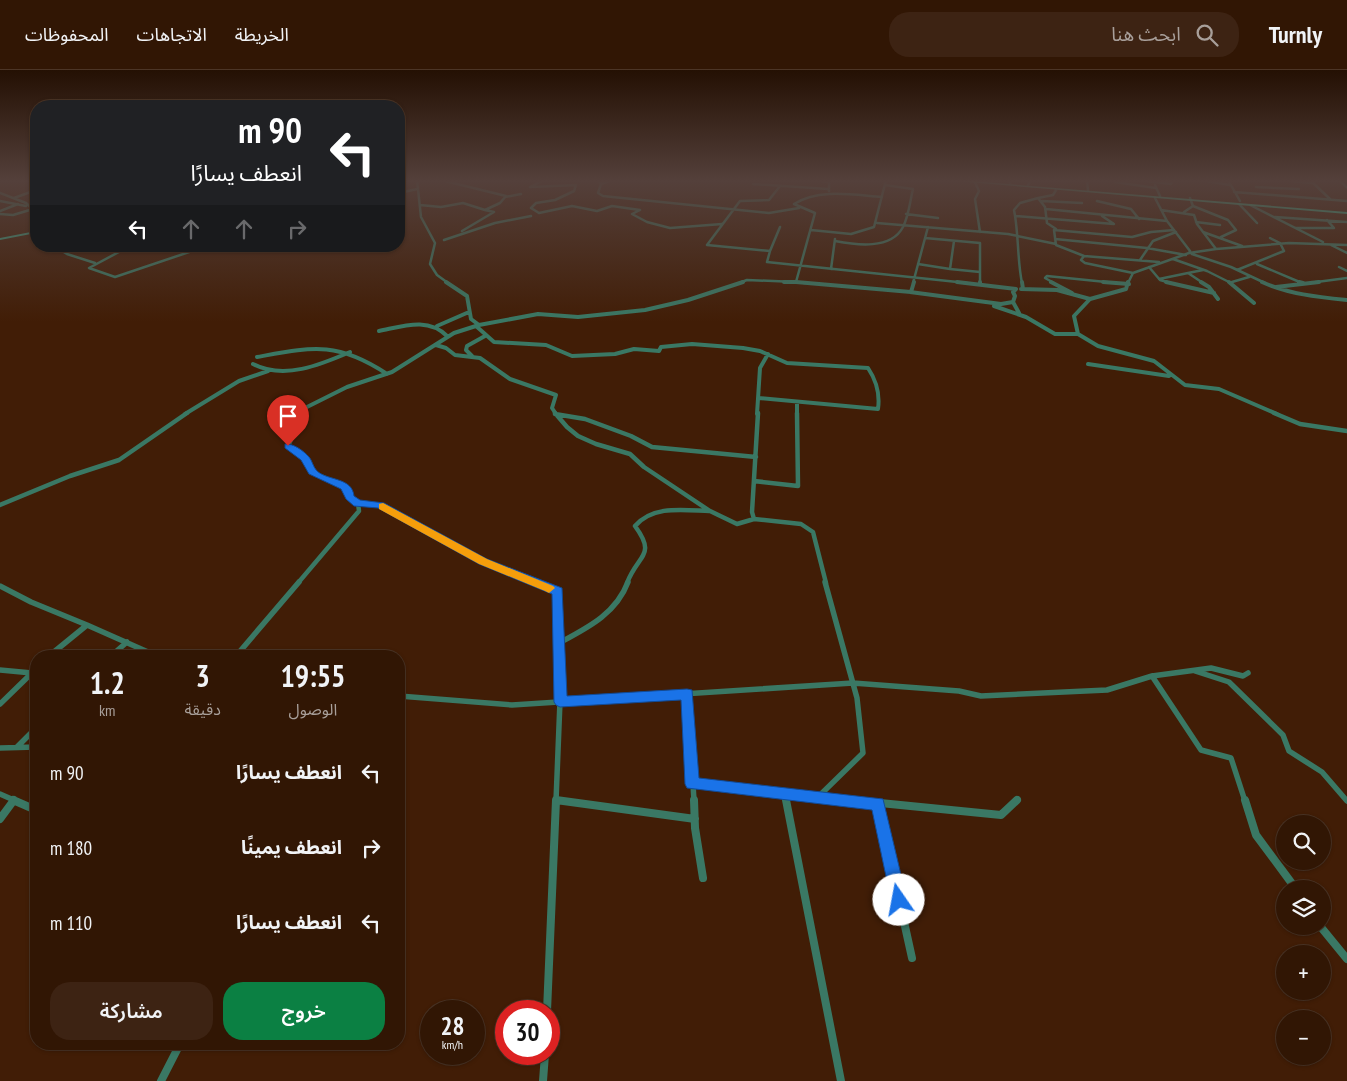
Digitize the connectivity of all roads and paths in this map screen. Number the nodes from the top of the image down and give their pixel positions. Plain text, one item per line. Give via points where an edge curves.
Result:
1 (426, 227) edge
2 (467, 227) edge
3 (482, 227) edge
4 (663, 227) edge
5 (687, 227) edge
6 (720, 227) edge
7 (780, 227) dead end
8 (873, 227) edge
9 (902, 227) edge
10 (928, 227) edge
11 (930, 227) edge
12 (979, 227) edge
13 (1016, 227) edge
14 (1053, 227) edge
15 (1172, 227) edge
16 (1200, 227) edge
17 (1234, 227) edge
18 (1333, 227) edge
19 (1295, 228) joint
20 (1056, 229) junction
21 (811, 230) joint
22 (1175, 231) junction
23 (980, 232) junction
24 (1203, 232) junction
25 (30, 233) edge
26 (836, 234) junction
27 (1018, 236) junction
28 (1221, 237) junction
29 (925, 238) junction
30 (1270, 238) dead end
31 (0, 239) edge
32 (1055, 239) junction
33 (444, 240) junction
34 (835, 241) junction
35 (954, 241) junction
36 (435, 243) junction
37 (1280, 243) junction
38 (1056, 244) junction
39 (1328, 244) junction
40 (1347, 245) edge
41 (1245, 247) junction
42 (1147, 248) junction
43 (1216, 249) junction
44 (770, 251) junction
45 (64, 252) edge
46 (118, 252) edge
47 (188, 252) edge
48 (1347, 253) edge
49 (1188, 254) junction
50 (1084, 256) junction
51 (1173, 259) junction
52 (1140, 260) junction
53 (95, 263) junction
54 (1162, 263) junction
55 (918, 264) junction
56 (1257, 264) junction
57 (801, 266) junction
58 (1149, 267) junction
59 (1339, 268) dead end
60 (831, 269) junction
61 (950, 269) junction
62 (1206, 270) junction
63 (1237, 270) junction
64 (1347, 271) edge
65 (980, 272) junction
66 (1133, 273) junction
67 (1188, 273) junction
68 (914, 276) junction
69 (1250, 276) junction
70 (1347, 278) edge
71 (1158, 279) junction
72 (796, 282) junction
73 (1232, 282) junction
74 (1129, 284) junction
75 (1304, 284) junction
76 (980, 285) junction
77 (1273, 288) junction
78 (1023, 289) junction
79 (1016, 290) junction
80 (910, 292) junction
81 (1072, 293) junction
82 (1214, 293) junction
83 (1090, 299) junction
84 (1218, 299) dead end
85 (1347, 300) edge
86 (1012, 302) junction
87 (1254, 303) dead end
88 (989, 304) junction
89 (469, 312) junction
90 (1019, 313) junction
91 (454, 320) junction
92 (477, 325) junction
93 (437, 326) junction
94 (465, 329) junction
95 (379, 331) dead end
96 (1078, 334) junction
97 (447, 336) junction
98 (485, 336) junction
99 (436, 345) junction
100 (350, 352) junction
101 (768, 354) junction
102 (472, 356) junction
103 (257, 357) dead end
104 (254, 364) dead end
105 (1088, 364) dead end
106 (268, 371) junction
107 (386, 374) junction
108 (1170, 376) junction
109 (759, 398) junction
110 (797, 402) junction
111 (555, 414) junction
112 (1347, 431) edge
113 (756, 457) junction
114 (754, 481) junction
115 (358, 504) junction
116 (0, 505) edge
117 (710, 511) junction
118 (754, 519) junction
119 (0, 586) edge
120 (87, 624) junction
121 (127, 642) junction
122 (559, 643) junction
123 (56, 650) edge
124 (118, 650) edge
125 (144, 650) edge
126 (241, 650) edge
127 (0, 670) edge
128 (30, 671) edge
129 (1194, 671) junction
130 (1248, 673) dead end
131 (30, 675) edge
132 (1152, 676) junction
133 (853, 683) junction
134 (687, 694) junction
135 (405, 696) edge
136 (560, 702) junction
137 (0, 704) edge
138 (30, 734) edge
139 (17, 747) junction
140 (0, 748) edge
141 (30, 748) edge
142 (693, 784) junction
143 (784, 792) junction
144 (0, 794) edge
145 (817, 798) junction
146 (1018, 799) dead end
147 (14, 800) junction
148 (556, 800) junction
149 (1347, 801) edge
150 (878, 804) junction
151 (30, 807) edge
152 (0, 819) edge
153 (695, 819) junction
154 (703, 878) dead end
155 (1289, 880) edge
156 (1327, 935) edge
157 (912, 958) dead end
158 (1347, 959) edge
159 (547, 1000) edge
160 (177, 1050) edge
161 (545, 1065) edge
162 (161, 1081) edge
163 (544, 1081) edge
164 (841, 1081) edge

1 - 36 street
2 - 33 street
3 - 33 street
4 - 5 street
6 - 44 street via 706,245
7 - 44 street
8 - 26 street via 858,233
9 - 34 street via 895,237 876,242 858,245
10 - 29 street
11 - 23 street
12 - 23 street
13 - 27 street
14 - 20 street
15 - 22 street
16 - 24 street
17 - 28 street via 1236,230
18 - 19 street
19 - 39 street
20 - 22 street via 1132,237
20 - 32 street
21 - 26 street
21 - 57 street
22 - 42 street
22 - 49 street via 1190,251
23 - 27 street
24 - 28 street
24 - 43 street
25 - 31 street
26 - 34 street
27 - 38 street
27 - 78 street
28 - 41 street
29 - 35 street
29 - 55 street
30 - 37 street
32 - 38 street
32 - 42 street
33 - 36 street
34 - 60 street
35 - 61 street
35 - 65 street via 980,243
36 - 89 street via 430,264 437,275 467,296
37 - 39 street
37 - 41 street
37 - 56 street via 1284,251
38 - 50 street
39 - 40 street
39 - 48 street
41 - 43 street
42 - 49 street
42 - 52 street
43 - 49 street
44 - 57 street via 766,262
45 - 53 street
46 - 53 street
47 - 53 street via 114,276 90,270
49 - 51 street
49 - 63 street
50 - 52 street
50 - 66 street via 1081,260 1085,263
51 - 54 street
51 - 62 street
52 - 54 street
54 - 58 street
55 - 61 street
55 - 68 street
56 - 63 street
56 - 75 street
57 - 60 street
57 - 72 street
58 - 66 street
58 - 71 street
59 - 64 street
60 - 68 street
61 - 65 street
62 - 67 street
62 - 73 street
63 - 69 street
65 - 76 street
66 - 74 street
67 - 71 street
67 - 82 street
68 - 76 street
68 - 80 street
69 - 73 street
69 - 77 street
70 - 75 street
71 - 82 street
72 - 80 street
72 - 92 street via 747,280 688,300 645,310 578,317 538,314
73 - 87 street
74 - 81 street via 1065,276 1045,278
74 - 83 street via 1126,289
75 - 77 street
76 - 79 street
77 - 85 street
78 - 79 street
78 - 81 street
79 - 86 street
80 - 88 street
81 - 83 street
82 - 84 street
83 - 96 street via 1074,316
86 - 88 street
86 - 90 street
88 - 90 street
89 - 91 street
89 - 92 street
90 - 96 street via 1055,334
91 - 93 street
91 - 94 street
92 - 94 street
92 - 98 street
93 - 95 street via 416,324
93 - 97 street
94 - 97 street
96 - 108 street via 1098,346 1154,361
97 - 99 street
98 - 101 street via 502,344 546,345 583,357 634,349 652,352 660,351 661,347 692,344 743,348
98 - 102 street via 466,346
99 - 102 street via 455,355
99 - 107 street
100 - 103 street via 328,347 305,348
100 - 106 street via 284,373
100 - 107 street
101 - 109 street via 760,368
101 - 110 street via 787,363 868,368 880,404 878,409
102 - 111 street via 490,363 510,379 556,395 552,408
104 - 106 street
105 - 108 street
106 - 116 street via 239,381 204,401 119,460
107 - 115 street via 347,387 282,420 294,432 288,446 290,449 305,458 312,472 345,486 349,497
108 - 112 street via 1184,385 1227,392 1300,424
109 - 110 street
109 - 113 street
110 - 114 street via 798,486
111 - 113 street via 585,419 652,447
111 - 117 street via 570,431 587,440 639,458 644,468
113 - 114 street
114 - 118 street
115 - 122 street via 380,505 483,562 558,591
115 - 126 street via 356,517 304,573
117 - 118 street via 737,524
117 - 122 street via 654,512 639,518 635,526 646,541 646,549 625,590 601,620
118 - 133 street via 801,524 813,532 819,565
119 - 120 street
120 - 121 street
120 - 123 street
121 - 124 street
121 - 125 street
122 - 136 street
127 - 128 street
129 - 130 street via 1211,668 1243,676
129 - 132 street
129 - 149 street via 1230,682 1283,735 1289,751 1322,772
131 - 137 street
132 - 133 street via 1107,690 980,696 959,691
132 - 155 street via 1201,750 1230,758 1256,835
133 - 134 street
133 - 145 street via 863,753
134 - 136 street
134 - 142 street
135 - 136 street via 512,705
136 - 148 street
138 - 139 street
139 - 140 street
139 - 141 street
142 - 143 street
142 - 153 street
143 - 145 street
143 - 164 street
144 - 147 street
145 - 150 street
146 - 150 street via 1002,815
147 - 151 street
147 - 152 street
148 - 153 street
148 - 159 street
150 - 157 street
153 - 154 street
156 - 158 street
160 - 162 street
161 - 163 street

